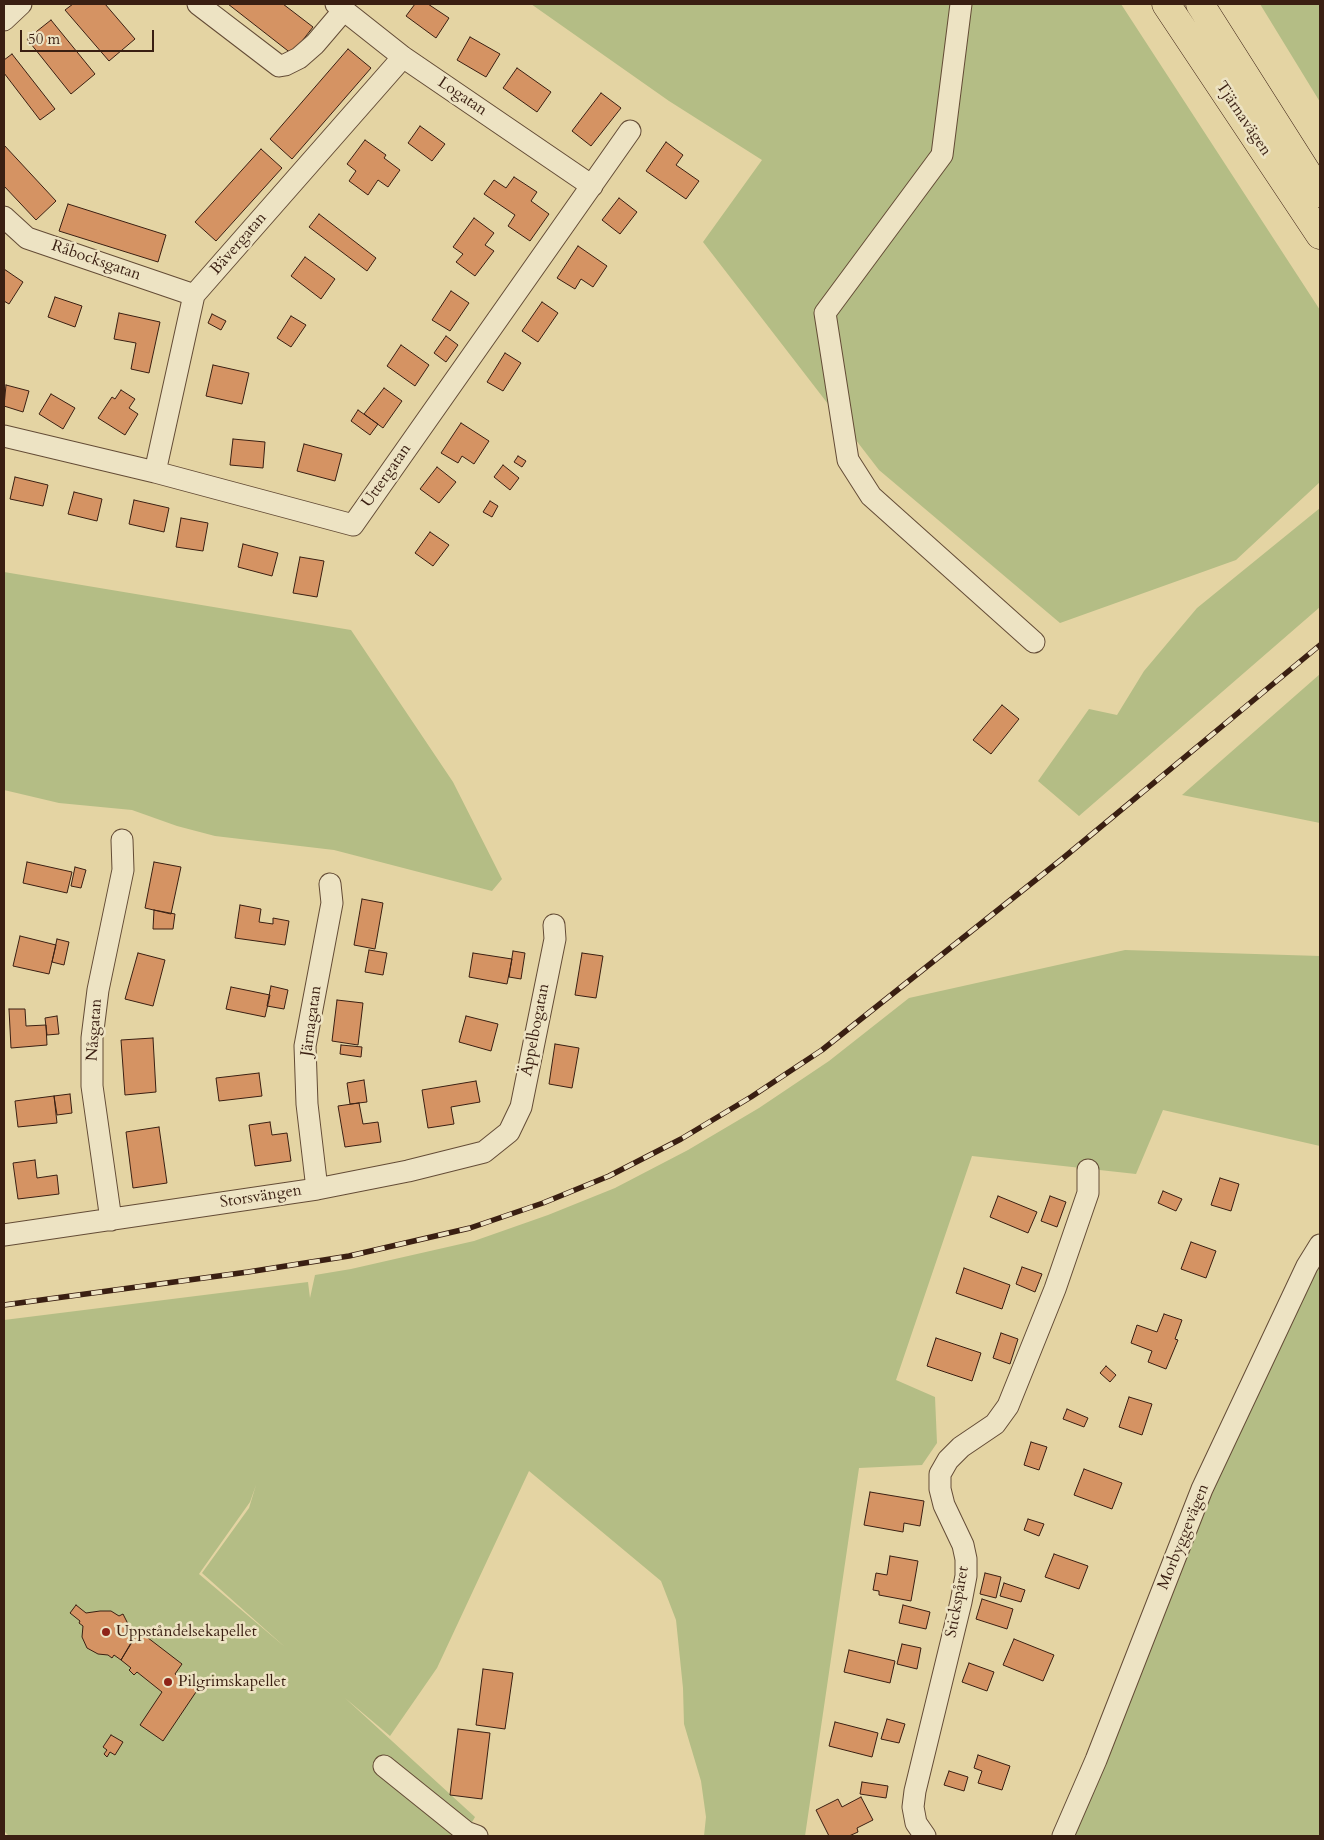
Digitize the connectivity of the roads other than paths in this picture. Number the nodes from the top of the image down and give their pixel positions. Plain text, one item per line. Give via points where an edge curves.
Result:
1 (22, 4) edge
2 (198, 4) edge
3 (961, 4) edge
4 (1166, 4) edge
5 (1200, 4) edge
6 (340, 7) edge
7 (4, 20) edge
8 (403, 56) junction
9 (630, 131) dead end
10 (592, 186) junction
11 (1320, 193) edge
12 (4, 217) edge
13 (1320, 235) edge
14 (194, 295) junction
15 (4, 436) edge
16 (155, 472) junction
17 (1034, 642) dead end
18 (122, 840) dead end
19 (330, 884) dead end
20 (554, 925) dead end
21 (509, 1132) joint
22 (1088, 1170) dead end
23 (318, 1189) junction
24 (111, 1220) junction
25 (4, 1235) edge
26 (1320, 1245) edge
27 (384, 1766) dead end
28 (470, 1835) edge
29 (925, 1836) edge
30 (1063, 1836) edge

1 - 7 street
2 - 6 street via 279,66 299,58 315,44
3 - 17 street via 942,155 825,313 848,460 871,496
4 - 13 highway, Tjärnavägen
5 - 11 highway, Tjärnavägen
6 - 8 street, Logatan
8 - 10 street, Logatan
8 - 14 street, Bävergatan
9 - 10 street, Uttergatan
10 - 16 street, Uttergatan via 353,526
12 - 14 street, Råbocksgatan via 27,238
14 - 16 street, Bävergatan
15 - 16 street, Uttergatan
18 - 24 street, Nåsgatan via 123,870 98,990 92,1038 92,1086
19 - 23 street, Järnagatan via 332,903 305,1046 307,1104
20 - 21 street, Äppelbogatan via 555,939 521,1107
21 - 23 street, Storsvängen via 484,1152
22 - 29 street, Stickspåret via 1088,1193 1082,1211 1008,1406 995,1424 961,1447 940,1474 944,1505 963,1544 966,1576 915,1791 916,1823
23 - 24 street, Storsvängen
24 - 25 street, Storsvängen
26 - 30 street, Morbyggevägen via 1307,1266 1202,1490
27 - 28 street

